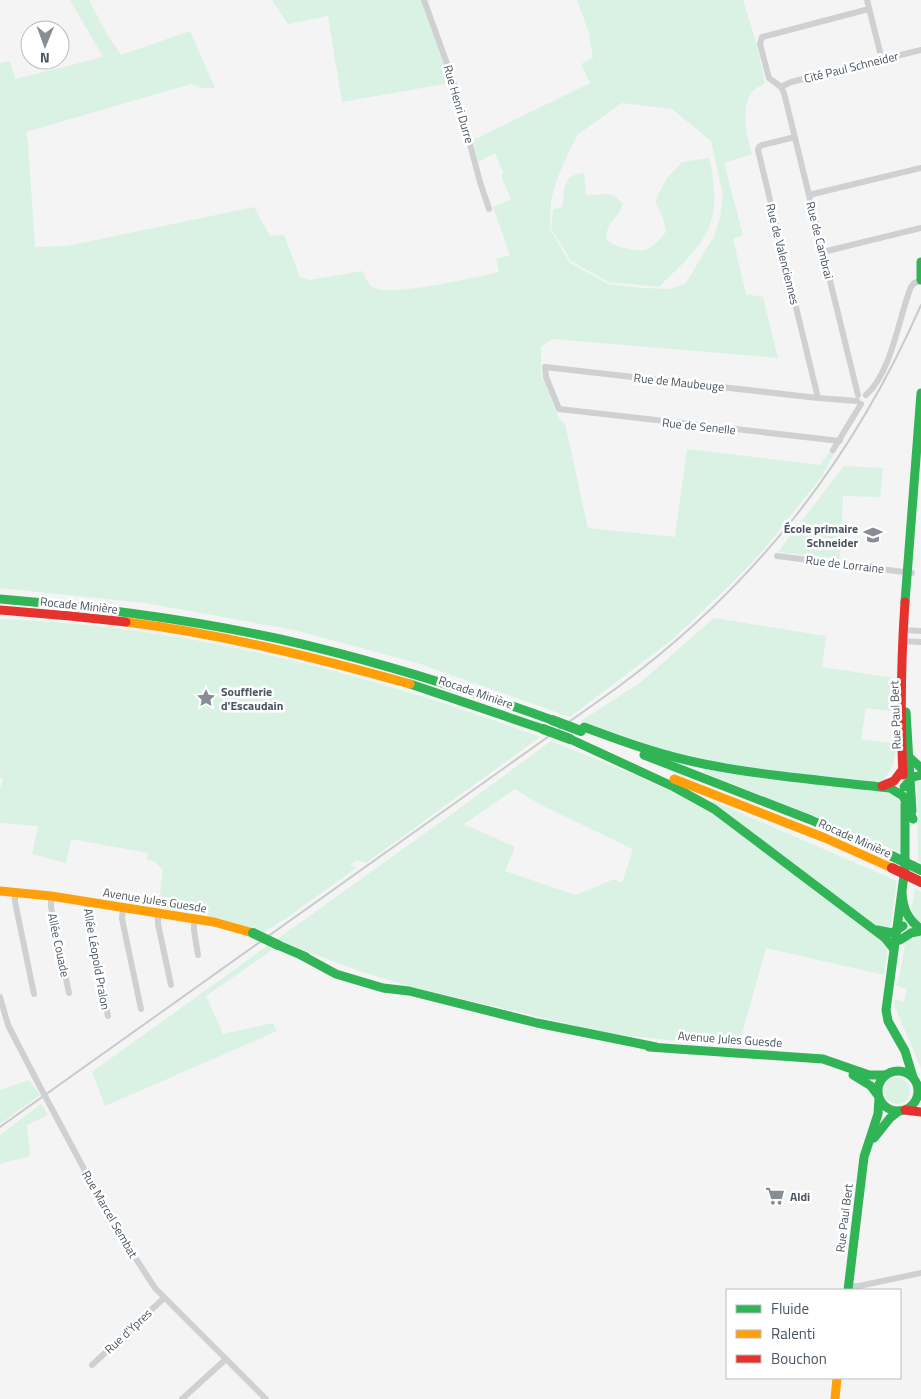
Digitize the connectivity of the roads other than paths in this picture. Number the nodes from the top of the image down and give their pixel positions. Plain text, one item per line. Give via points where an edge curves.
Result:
1 (424, 0) edge
2 (867, 0) edge
3 (869, 9) junction
4 (921, 50) edge
5 (882, 60) junction
6 (781, 86) junction
7 (795, 137) junction
8 (921, 168) edge
9 (809, 195) junction
10 (489, 209) dead end
11 (921, 228) edge
12 (823, 252) junction
13 (921, 262) edge
14 (921, 281) edge
15 (921, 393) edge
16 (818, 398) junction
17 (859, 400) junction
18 (559, 409) joint
19 (840, 441) junction
20 (833, 450) dead end
21 (777, 556) dead end
22 (909, 572) junction
23 (0, 594) edge
24 (0, 599) edge
25 (62, 604) junction
26 (0, 610) edge
27 (905, 630) junction
28 (921, 631) edge
29 (904, 641) junction
30 (921, 642) edge
31 (582, 729) junction
32 (570, 739) junction
33 (909, 757) junction
34 (921, 768) edge
35 (903, 769) junction
36 (921, 776) edge
37 (881, 786) junction
38 (906, 788) junction
39 (913, 819) junction
40 (921, 870) edge
41 (921, 882) edge
42 (0, 891) edge
43 (15, 892) junction
44 (902, 893) junction
45 (51, 896) junction
46 (87, 902) junction
47 (123, 908) junction
48 (158, 913) junction
49 (905, 913) junction
50 (194, 919) junction
51 (873, 928) junction
52 (921, 930) edge
53 (898, 937) junction
54 (198, 955) dead end
55 (171, 985) dead end
56 (69, 993) dead end
57 (34, 994) dead end
58 (0, 997) edge
59 (141, 1009) dead end
60 (108, 1016) dead end
61 (2, 1018) edge
62 (900, 1044) junction
63 (803, 1057) junction
64 (888, 1073) junction
65 (913, 1077) junction
66 (920, 1094) edge
67 (878, 1096) junction
68 (902, 1110) junction
69 (921, 1112) edge
70 (866, 1148) junction
71 (921, 1273) edge
72 (848, 1288) edge
73 (164, 1298) junction
74 (226, 1359) junction
75 (92, 1365) dead end
76 (837, 1379) edge
77 (182, 1399) edge
78 (266, 1399) edge
79 (835, 1399) edge

1 - 10 street, Rue Henri Durre via 455,84
2 - 3 street
3 - 5 street
3 - 6 street via 762,37 760,44 769,78
4 - 5 street, Cité Paul Schneider
5 - 6 street, Cité Paul Schneider
6 - 7 street, Rue de Cambrai
7 - 9 street, Rue de Cambrai
7 - 16 street, Rue de Valenciennes via 760,146 758,150
8 - 9 street
9 - 12 street, Rue de Cambrai
11 - 12 street
12 - 17 street, Rue de Cambrai
13 - 14 main road
14 - 17 street via 910,287 886,363 866,401
15 - 22 main road, Rue Paul Bert
16 - 17 street, Rue de Maubeuge
16 - 18 street, Rue de Maubeuge via 545,368
17 - 19 street
18 - 19 street, Rue de Senelle
19 - 20 street
21 - 22 street, Rue de Lorraine
22 - 27 main road, Rue Paul Bert
23 - 25 main road via 44,598
24 - 25 main road, Rocade Minière
25 - 31 main road, Rocade Minière, bridge via 178,618 304,643 395,667
26 - 32 main road, Rocade Minière, bridge via 157,627 278,649 414,685
27 - 28 street
27 - 29 main road, Rue Paul Bert
29 - 30 street
29 - 33 main road, Rue Paul Bert
29 - 35 main road, Rue Paul Bert via 900,723
31 - 37 main road via 713,766
31 - 40 main road, Rocade Minière, bridge via 810,820
32 - 41 main road, Rocade Minière, bridge via 813,833
32 - 51 main road via 714,809
33 - 34 main road
33 - 38 main road, Rue Paul Bert
35 - 37 main road via 894,781
35 - 38 main road, Rue Paul Bert
36 - 38 main road
37 - 38 main road via 899,792
38 - 39 main road
38 - 39 main road, Rue Paul Bert
38 - 44 main road, Rue Paul Bert
39 - 49 main road, Rue Paul Bert via 912,864
42 - 43 main road, Avenue Jules Guesde
43 - 45 main road, Avenue Jules Guesde
43 - 57 street
44 - 49 main road
44 - 53 main road, Rue Paul Bert
45 - 46 main road, Avenue Jules Guesde
45 - 56 street, Allée Couade
46 - 47 main road, Avenue Jules Guesde
46 - 60 street, Allée Léopold Pralon
47 - 48 main road, Avenue Jules Guesde
47 - 59 street via 122,920
48 - 50 main road, Avenue Jules Guesde
48 - 55 street
49 - 52 main road
49 - 53 main road, Rue Paul Bert
50 - 54 street
50 - 63 main road, Avenue Jules Guesde, bridge via 253,933 352,974 537,1023 656,1047
51 - 53 main road
51 - 53 main road
52 - 53 main road
53 - 62 main road, Rue Paul Bert via 886,1014
58 - 61 street, Rue Marcel Sembat
61 - 73 street, Rue Marcel Sembat, bridge via 114,1225
62 - 64 main road via 899,1060
62 - 65 main road, Rue Paul Bert
63 - 64 main road, Avenue Jules Guesde via 831,1060 867,1075
63 - 67 main road, Avenue Jules Guesde via 854,1076 871,1086
64 - 65 main road via 902,1070
64 - 67 main road via 879,1082
65 - 66 main road
66 - 68 main road via 914,1103
67 - 68 main road via 886,1107
67 - 70 main road, Rue Paul Bert via 878,1118
68 - 69 main road
68 - 70 main road via 890,1118
70 - 72 main road, Rue Paul Bert
71 - 72 street
73 - 74 street, Rue Marcel Sembat
73 - 75 street, Rue d'Ypres
74 - 77 street
74 - 78 street, Rue Marcel Sembat
76 - 79 main road

